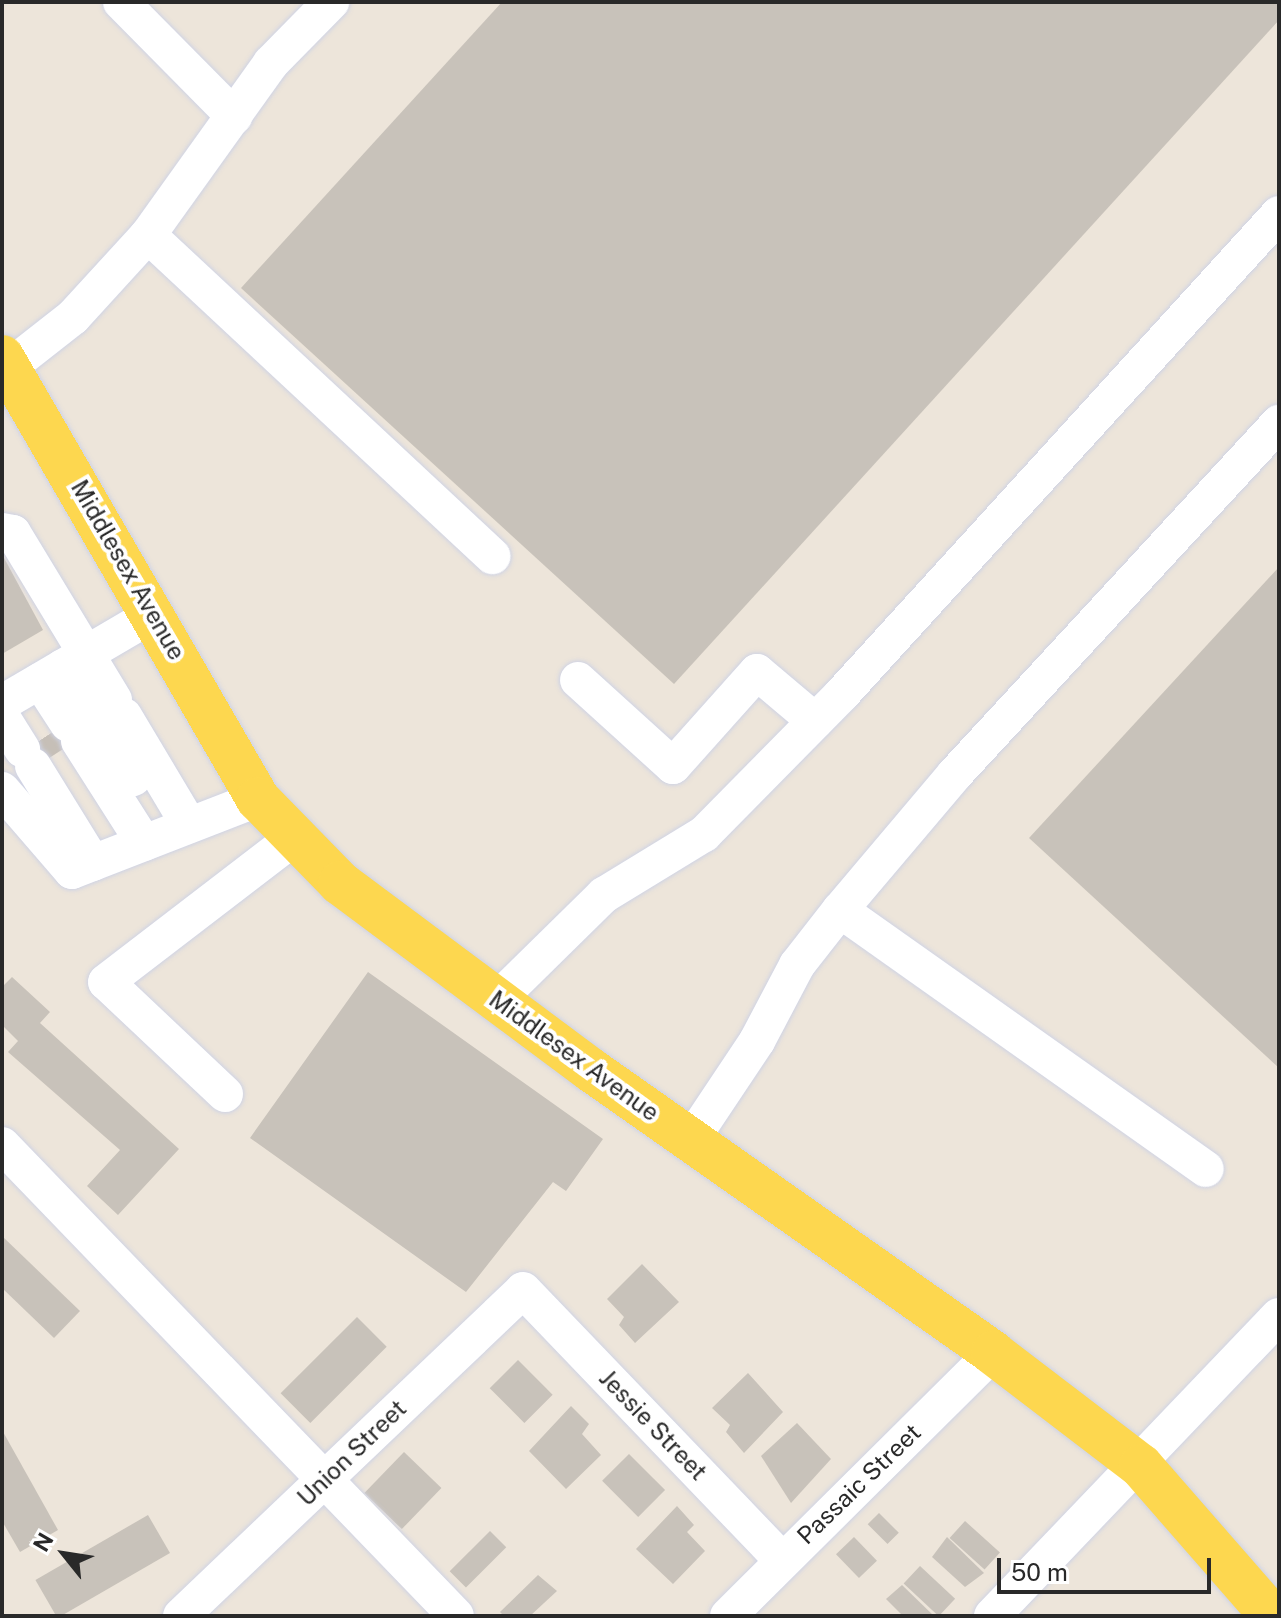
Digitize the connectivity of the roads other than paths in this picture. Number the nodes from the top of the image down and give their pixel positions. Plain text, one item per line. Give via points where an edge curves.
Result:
1 (121, 2) edge
2 (331, 2) edge
3 (234, 116) junction
4 (1279, 214) edge
5 (148, 235) junction
6 (10, 384) edge
7 (1279, 423) edge
8 (2, 531) edge
9 (492, 556) dead end
10 (154, 614) junction
11 (578, 680) dead end
12 (36, 686) edge
13 (815, 721) junction
14 (55, 742) edge
15 (258, 799) junction
16 (295, 837) junction
17 (133, 848) junction
18 (840, 910) junction
19 (497, 1000) junction
20 (225, 1094) dead end
21 (691, 1140) junction
22 (2, 1145) edge
23 (1206, 1169) dead end
24 (523, 1290) joint
25 (1278, 1318) edge
26 (993, 1353) junction
27 (1141, 1466) junction
28 (326, 1477) junction
29 (782, 1560) junction
30 (181, 1616) edge
31 (456, 1616) edge
32 (728, 1616) edge
33 (992, 1616) edge
34 (1272, 1616) edge

1 - 3 street
2 - 3 street via 271,63
3 - 5 street
4 - 13 street
5 - 6 street
5 - 9 street
6 - 10 main road, Middlesex Avenue
7 - 18 street via 955,774
8 - 12 street via 13,533
10 - 12 street
10 - 15 main road, Middlesex Avenue
11 - 13 street via 673,766 757,672
12 - 14 street
12 - 14 street
13 - 19 street via 704,834 604,895
14 - 17 street
14 - 17 street
14 - 17 street
15 - 16 main road, Middlesex Avenue
15 - 17 street
16 - 19 main road, Middlesex Avenue via 340,883
16 - 20 street via 106,982
18 - 21 street via 797,965 757,1041
18 - 23 street
19 - 21 main road, Middlesex Avenue
21 - 26 main road, Middlesex Avenue
22 - 28 street
24 - 28 street, Union Street
24 - 29 street, Jessie Street
25 - 27 street
26 - 27 main road, Middlesex Avenue
26 - 29 street, Passaic Street
27 - 33 street
27 - 34 main road, Middlesex Avenue
28 - 30 street, Union Street
28 - 31 street
29 - 32 street, Passaic Street

